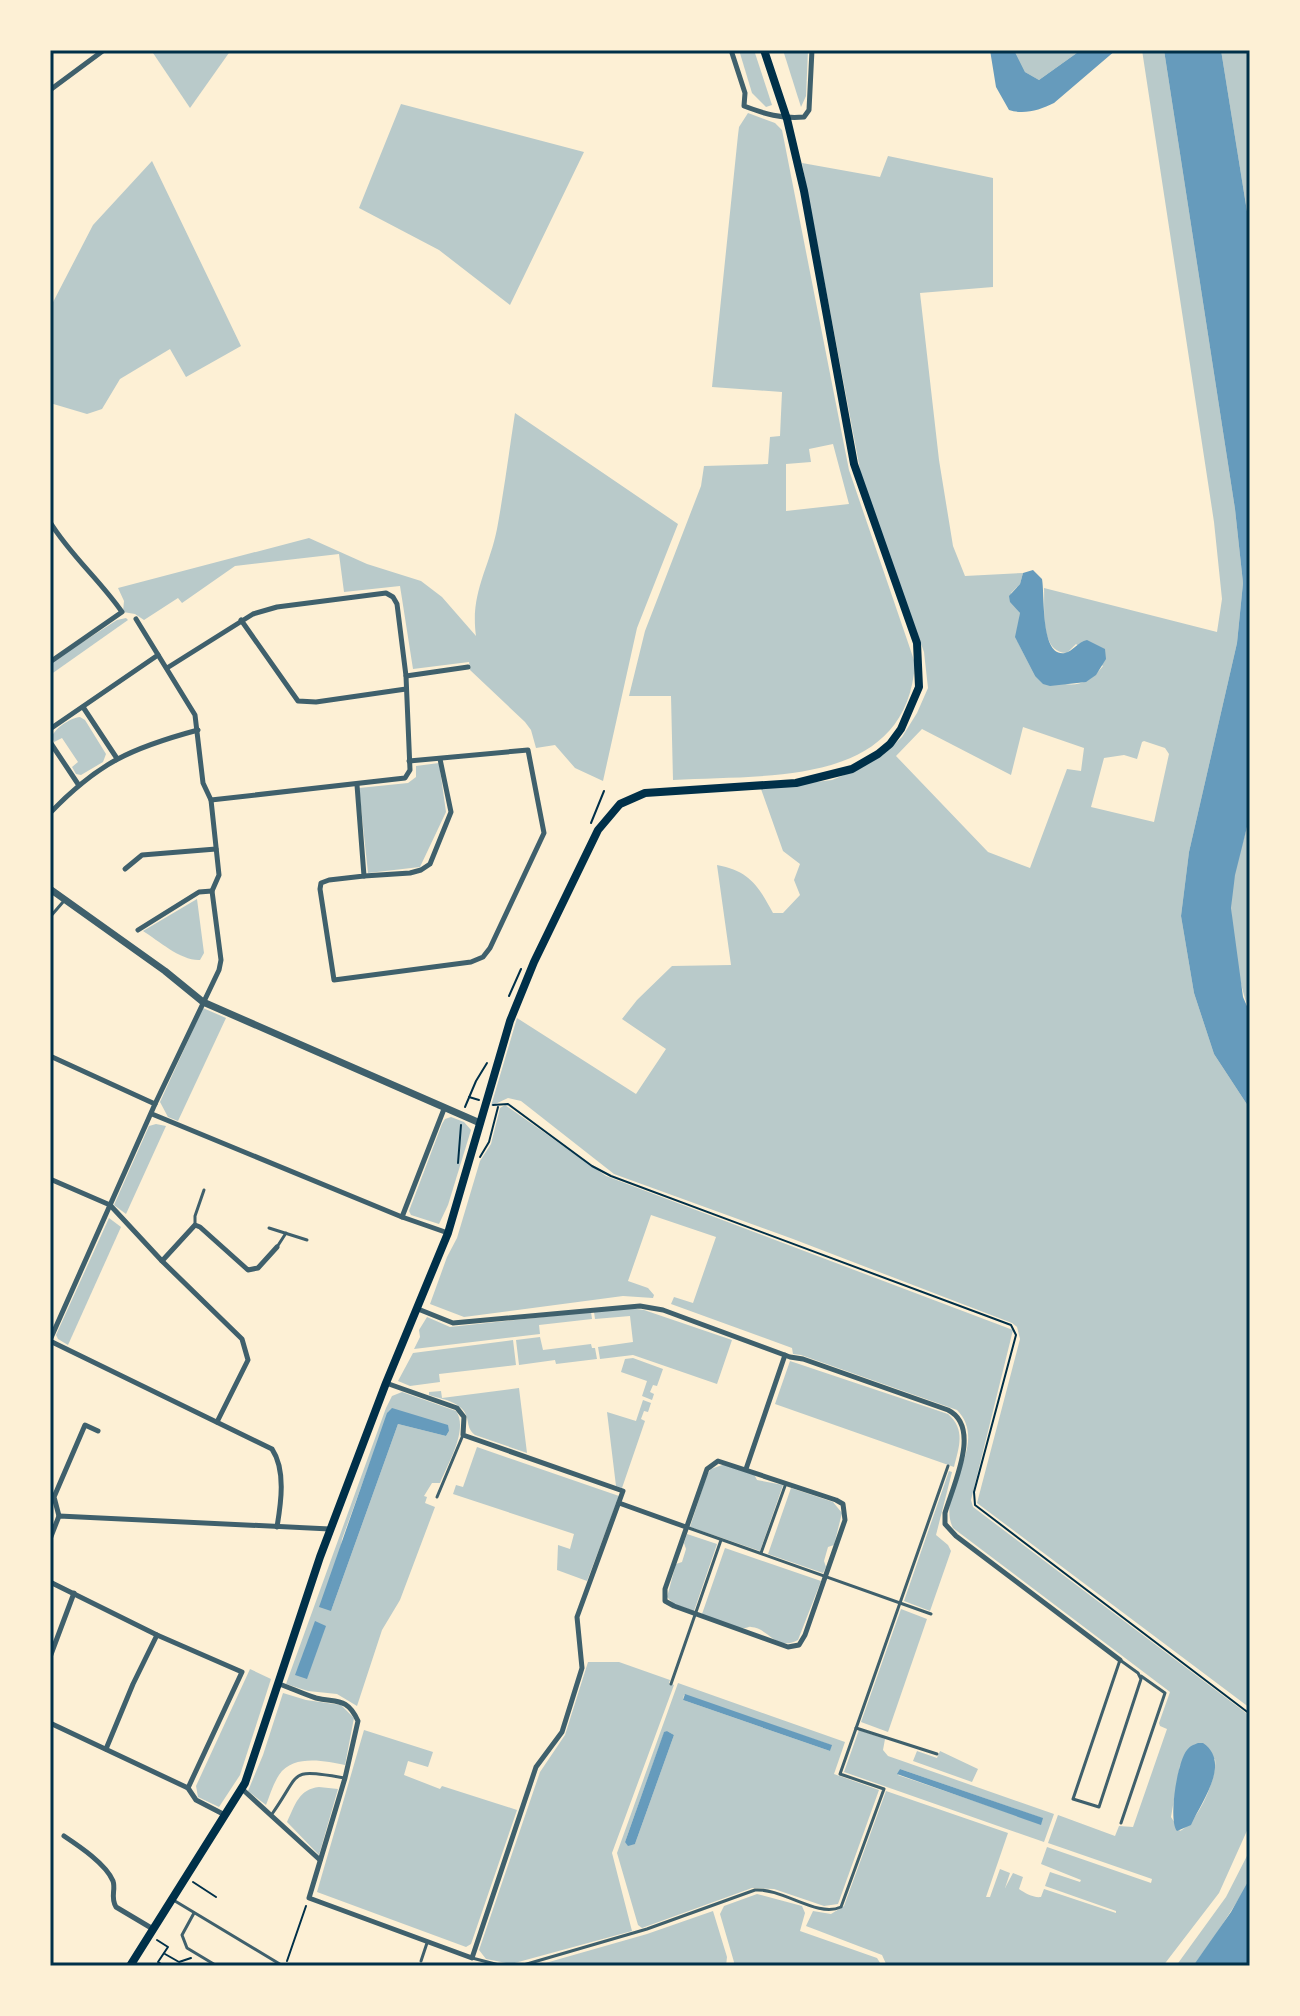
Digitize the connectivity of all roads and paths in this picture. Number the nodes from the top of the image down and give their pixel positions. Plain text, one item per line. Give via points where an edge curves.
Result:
1 (104, 50) edge
2 (731, 50) edge
3 (764, 50) edge
4 (812, 50) edge
5 (50, 90) edge
6 (787, 119) junction
7 (50, 522) edge
8 (136, 619) dead end
9 (241, 620) junction
10 (158, 655) junction
11 (50, 662) edge
12 (468, 667) dead end
13 (167, 668) junction
14 (406, 676) junction
15 (406, 689) junction
16 (83, 707) junction
17 (50, 729) edge
18 (198, 730) junction
19 (50, 742) edge
20 (116, 757) junction
21 (440, 759) junction
22 (409, 761) junction
23 (78, 784) junction
24 (357, 785) junction
25 (211, 800) junction
26 (50, 813) edge
27 (216, 849) junction
28 (125, 869) dead end
29 (364, 876) junction
30 (50, 889) edge
31 (212, 891) junction
32 (65, 899) junction
33 (50, 917) edge
34 (138, 930) dead end
35 (203, 1002) junction
36 (50, 1056) edge
37 (155, 1104) junction
38 (498, 1106) dead end
39 (444, 1109) junction
40 (152, 1114) junction
41 (462, 1117) junction
42 (480, 1123) junction
43 (50, 1179) edge
44 (462, 1182) junction
45 (204, 1190) dead end
46 (110, 1205) junction
47 (402, 1217) junction
48 (195, 1225) junction
49 (269, 1228) dead end
50 (286, 1233) junction
51 (448, 1233) junction
52 (307, 1240) dead end
53 (277, 1247) joint
54 (162, 1261) junction
55 (418, 1309) junction
56 (52, 1329) edge
57 (50, 1340) edge
58 (785, 1355) junction
59 (386, 1383) junction
60 (217, 1422) junction
61 (98, 1431) dead end
62 (463, 1435) junction
63 (948, 1466) dead end
64 (746, 1469) junction
65 (786, 1483) junction
66 (437, 1497) dead end
67 (619, 1503) junction
68 (59, 1516) junction
69 (277, 1527) junction
70 (686, 1527) junction
71 (331, 1529) junction
72 (50, 1539) edge
73 (721, 1539) junction
74 (761, 1553) junction
75 (826, 1576) junction
76 (50, 1582) edge
77 (74, 1593) junction
78 (900, 1603) junction
79 (695, 1614) junction
80 (931, 1614) dead end
81 (157, 1635) junction
82 (50, 1657) edge
83 (1120, 1660) junction
84 (1141, 1676) junction
85 (279, 1684) junction
86 (671, 1684) dead end
87 (1250, 1714) edge
88 (50, 1723) edge
89 (856, 1728) junction
90 (106, 1749) junction
91 (937, 1754) dead end
92 (345, 1778) junction
93 (188, 1788) junction
94 (241, 1788) junction
95 (272, 1814) junction
96 (225, 1815) junction
97 (1121, 1823) dead end
98 (64, 1836) dead end
99 (320, 1860) junction
100 (186, 1877) junction
101 (216, 1897) dead end
102 (309, 1898) junction
103 (172, 1899) junction
104 (194, 1913) junction
105 (151, 1932) junction
106 (427, 1943) junction
107 (164, 1953) junction
108 (200, 1956) junction
109 (472, 1958) junction
110 (421, 1961) dead end
111 (130, 1966) edge
112 (164, 1966) edge
113 (217, 1966) edge
114 (284, 1966) edge
115 (503, 1966) edge
116 (520, 1966) edge

1 - 5 street
2 - 6 street via 744,106
3 - 6 main road
4 - 6 street via 809,110 804,117
6 - 42 main road via 854,464 917,643 919,687 890,744 852,769 796,783 645,793 614,809 598,830 534,962
7 - 11 street via 122,612
8 - 10 street
9 - 13 street
9 - 14 street via 277,607 386,593 397,604
9 - 15 street via 298,701
10 - 13 street
10 - 16 street
12 - 14 street
13 - 18 street via 192,707
14 - 15 street
15 - 22 street
16 - 17 street
16 - 20 street
18 - 20 street
18 - 25 street via 203,783
19 - 23 street
20 - 23 street
21 - 22 street
21 - 29 street via 451,812 430,864 410,873
21 - 29 street via 528,750 544,833 490,948 471,962 334,980 321,883
22 - 24 street via 405,778
23 - 26 street
24 - 25 street
24 - 29 street
25 - 27 street
27 - 28 street via 142,855
27 - 31 street via 219,875
30 - 32 street
31 - 34 street via 199,892
31 - 35 street via 221,960
32 - 33 lane
32 - 35 street
35 - 37 street
35 - 39 street
36 - 37 street
37 - 40 street
38 - 87 path via 508,1104 611,1176 1011,1325 1016,1335 974,1492 975,1505
39 - 41 street
39 - 47 street
40 - 46 street
40 - 47 street
41 - 42 street
41 - 44 path via 457,1173
42 - 44 main road
43 - 46 street
44 - 51 main road
45 - 48 lane
46 - 54 street
46 - 56 street
47 - 51 street
48 - 53 street via 248,1270 258,1268
48 - 54 street
49 - 50 lane
50 - 52 lane
50 - 53 lane
51 - 55 main road
54 - 60 street via 242,1339 248,1360
55 - 58 street via 453,1323 640,1306
55 - 59 main road
56 - 57 street
57 - 60 street
58 - 64 street
58 - 83 street via 958,1416 965,1438 945,1524
59 - 62 street via 457,1408 464,1417
59 - 71 main road
60 - 69 street via 272,1449 279,1460
61 - 68 street via 85,1425 54,1497
62 - 66 lane
62 - 67 street via 623,1491
63 - 78 lane
64 - 65 street
64 - 70 street via 726,1462 712,1464
65 - 74 lane
65 - 75 street via 843,1504 845,1520
67 - 70 street
67 - 109 street via 577,1617 582,1668 562,1732 536,1767
68 - 69 street
68 - 72 street
69 - 71 street
70 - 73 lane
70 - 79 street via 664,1597 668,1604
71 - 85 main road
73 - 74 lane
73 - 79 lane
74 - 75 lane
75 - 78 lane
75 - 79 street via 802,1642 795,1646
76 - 77 street
77 - 81 street
77 - 82 street
78 - 80 lane
78 - 89 lane
79 - 86 lane
81 - 90 street
81 - 93 street via 242,1672
83 - 84 lane
83 - 84 lane via 1073,1799 1099,1807
84 - 97 lane via 1165,1693
85 - 92 street via 340,1700 355,1714 358,1721
85 - 94 main road
88 - 90 street
89 - 91 lane
89 - 116 lane via 840,1774 884,1789 841,1907 824,1910 755,1890
90 - 93 street
92 - 95 lane via 299,1774
92 - 99 street
93 - 96 street via 196,1800
94 - 95 street
94 - 96 main road
95 - 99 street
96 - 100 main road
98 - 105 street via 88,1852 111,1879 116,1907
99 - 102 street
100 - 101 path
100 - 103 main road
102 - 106 street
102 - 114 path
103 - 104 lane
103 - 105 main road
104 - 108 lane via 182,1935 187,1948
104 - 114 lane
105 - 107 path via 168,1947
105 - 111 main road
106 - 109 street
106 - 110 lane
107 - 108 path via 179,1962
107 - 112 path via 158,1962
108 - 113 lane
109 - 115 lane

